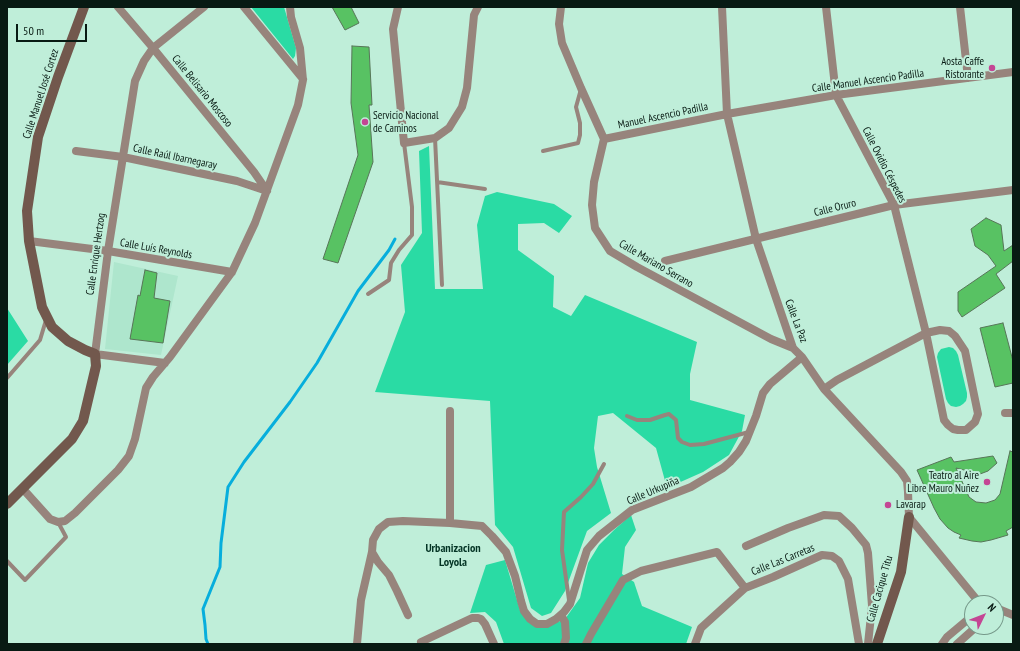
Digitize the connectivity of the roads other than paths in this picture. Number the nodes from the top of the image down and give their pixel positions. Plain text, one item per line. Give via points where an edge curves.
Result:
1 (84, 7) edge
2 (118, 7) edge
3 (204, 7) edge
4 (244, 7) edge
5 (290, 7) edge
6 (398, 7) edge
7 (478, 7) edge
8 (562, 7) edge
9 (722, 7) edge
10 (826, 7) edge
11 (960, 7) edge
12 (153, 48) junction
13 (1013, 72) edge
14 (968, 78) junction
15 (303, 80) junction
16 (581, 88) junction
17 (836, 95) junction
18 (727, 114) junction
19 (435, 138) junction
20 (604, 139) junction
21 (404, 143) junction
22 (76, 151) dead end
23 (543, 151) dead end
24 (123, 157) junction
25 (437, 182) junction
26 (485, 189) dead end
27 (1013, 190) edge
28 (267, 191) junction
29 (894, 205) junction
30 (756, 238) junction
31 (29, 241) junction
32 (108, 251) junction
33 (665, 261) dead end
34 (232, 272) junction
35 (442, 284) dead end
36 (368, 294) dead end
37 (47, 318) junction
38 (926, 333) junction
39 (793, 348) junction
40 (95, 354) junction
41 (802, 357) junction
42 (165, 363) junction
43 (7, 378) edge
44 (824, 389) junction
45 (450, 411) dead end
46 (626, 416) dead end
47 (749, 432) junction
48 (604, 464) dead end
49 (22, 489) junction
50 (7, 504) edge
51 (909, 517) junction
52 (58, 522) junction
53 (450, 523) junction
54 (746, 546) dead end
55 (372, 552) junction
56 (7, 561) edge
57 (745, 588) junction
58 (973, 595) edge
59 (570, 604) junction
60 (408, 615) dead end
61 (561, 615) junction
62 (964, 623) edge
63 (967, 635) edge
64 (357, 644) edge
65 (422, 644) edge
66 (494, 644) edge
67 (564, 644) edge
68 (586, 644) edge
69 (695, 644) edge
70 (859, 644) edge
71 (868, 644) edge
72 (876, 644) edge
73 (942, 644) edge
74 (957, 644) edge

1 - 31 street, Calle Manuel José Cortez via 38,138 27,211
2 - 12 street, Calle Belisario Moscoso
3 - 12 street, Calle Enrique Hertzog
4 - 15 street
5 - 15 street via 300,48
6 - 21 street via 393,30
7 - 19 street via 474,15 467,88 462,107 449,128
8 - 16 street via 559,24 562,43
9 - 18 street, Calle La Paz
10 - 17 street, Calle Ovidio Céspedes
11 - 14 street
12 - 24 street, Calle Enrique Hertzog via 135,81
12 - 28 street, Calle Belisario Moscoso
13 - 14 street, Calle Manuel Ascencio Padilla
14 - 17 street, Calle Manuel Ascencio Padilla
15 - 28 street via 298,105
16 - 20 street
16 - 23 lane via 576,107 580,123 578,143
17 - 18 street, Calle Manuel Ascencio Padilla
17 - 29 street, Calle Ovidio Céspedes
18 - 20 street, Manuel Ascencio Padilla
18 - 30 street, Calle La Paz
19 - 21 street
19 - 25 lane
20 - 39 street, Calle Mariano Serrano via 594,182 592,205 595,228 610,251 771,339
21 - 36 lane via 412,207 412,235 391,263 389,280
22 - 24 street, Calle Raúl Ibarnegaray
24 - 28 street, Calle Raúl Ibarnegaray via 237,181
24 - 32 street, Calle Enrique Hertzog
25 - 26 lane
25 - 35 lane
27 - 29 street, Calle Oruro
28 - 34 street via 255,224
29 - 30 street, Calle Oruro
29 - 38 street, Calle Ovidio Céspedes
30 - 33 street, Calle Oruro
30 - 39 street, Calle La Paz
31 - 32 street, Calle Luís Reynolds
31 - 37 street, Calle Manuel José Cortez via 42,307
32 - 34 street, Calle Luís Reynolds
32 - 40 street, Calle Enrique Hertzog
34 - 42 street
37 - 40 street, Calle Manuel José Cortez via 52,327 68,341
37 - 43 lane via 40,340
38 - 38 street, Calle Ovidio Céspedes via 949,331 965,351 978,414 975,422 966,430 954,429 944,420
38 - 44 street
39 - 41 street, Calle La Paz
40 - 42 street
40 - 49 street, Calle Enrique Hertzog via 96,366 83,421 72,439
41 - 44 street, Calle La Paz
41 - 47 street, Calle Urkupiña via 778,376 763,393
42 - 52 street via 146,388 136,439 129,456 75,513 65,521
44 - 51 street, Calle La Paz via 907,481
45 - 53 street
46 - 47 lane via 637,420 650,420 669,414 676,420 678,438 690,445 704,444
47 - 59 street, Calle Urkupiña via 739,452 723,468 691,487 632,510 599,536 587,550
48 - 59 lane via 593,484 564,512 562,550
49 - 50 street, Calle Enrique Hertzog
49 - 52 street via 50,519
51 - 58 street
51 - 72 street, Calle Cacique Titu via 900,572
52 - 56 lane via 66,537 25,580
53 - 55 street, Calle Urkupiña via 388,522 379,529 373,540
53 - 61 street, Calle Urkupiña via 482,526 506,552 524,611 530,619 537,624 547,624
54 - 71 street via 824,515 839,516 866,545 868,553 872,606
55 - 60 street via 394,586
55 - 64 street via 361,600
57 - 68 street via 717,552 641,571 623,580
57 - 69 street via 701,628
57 - 70 street, Calle Las Carretas via 822,555 832,556 839,561 848,579
59 - 61 street, Calle Urkupiña
61 - 67 street via 565,622
62 - 73 street
63 - 74 street
65 - 66 street via 421,642 472,618 481,619

